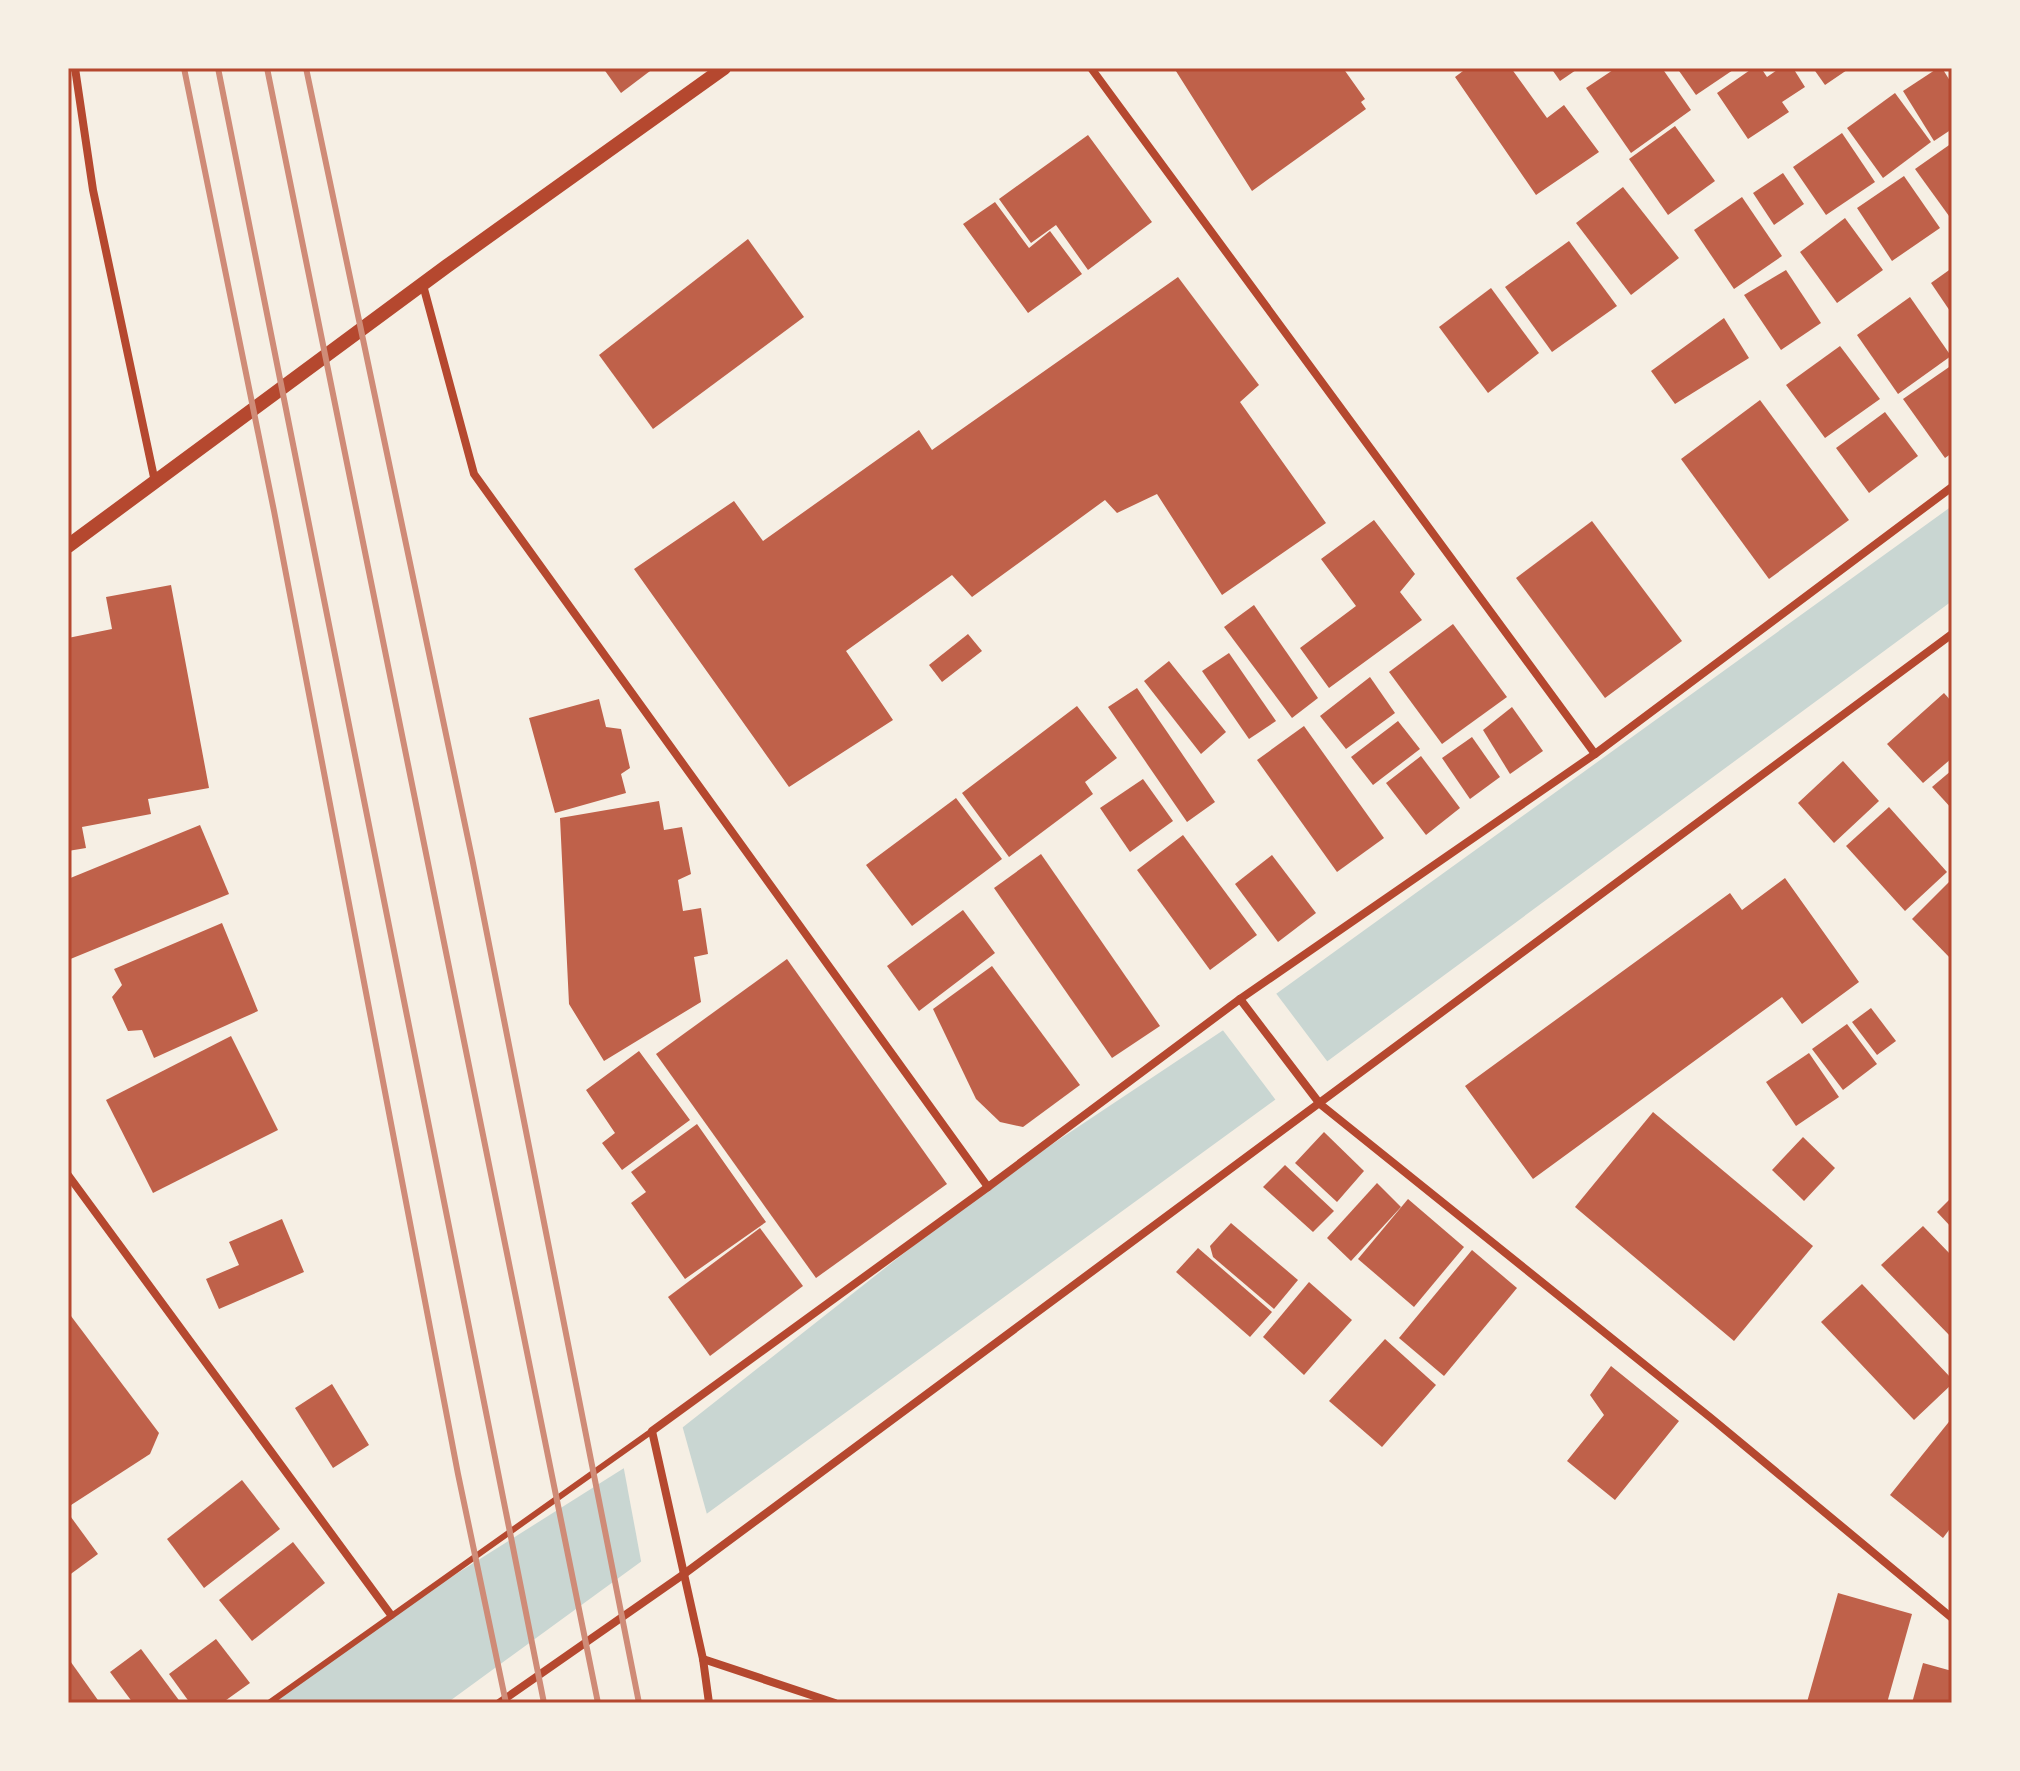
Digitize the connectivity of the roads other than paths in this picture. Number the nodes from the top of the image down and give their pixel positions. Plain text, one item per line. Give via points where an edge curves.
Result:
1 (75, 68) edge
2 (724, 68) edge
3 (1091, 68) edge
4 (423, 285) junction
5 (155, 482) junction
6 (1952, 487) edge
7 (68, 546) edge
8 (1952, 634) edge
9 (1595, 754) junction
10 (1240, 999) junction
11 (1320, 1104) junction
12 (68, 1175) edge
13 (988, 1187) junction
14 (652, 1431) junction
15 (684, 1574) junction
16 (391, 1615) junction
17 (1952, 1618) edge
18 (703, 1659) junction
19 (269, 1703) edge
20 (499, 1703) edge
21 (709, 1703) edge
22 (835, 1703) edge

1 - 5 street via 93,190
2 - 4 street
3 - 9 street
4 - 5 street
4 - 13 street via 474,474
5 - 7 street
6 - 9 street
8 - 11 street
9 - 10 street
10 - 11 street
10 - 13 street
11 - 15 street
11 - 17 street
12 - 16 street
13 - 14 street
14 - 15 street
14 - 16 lane
15 - 18 street
15 - 20 street
16 - 19 lane
18 - 21 street
18 - 22 street

